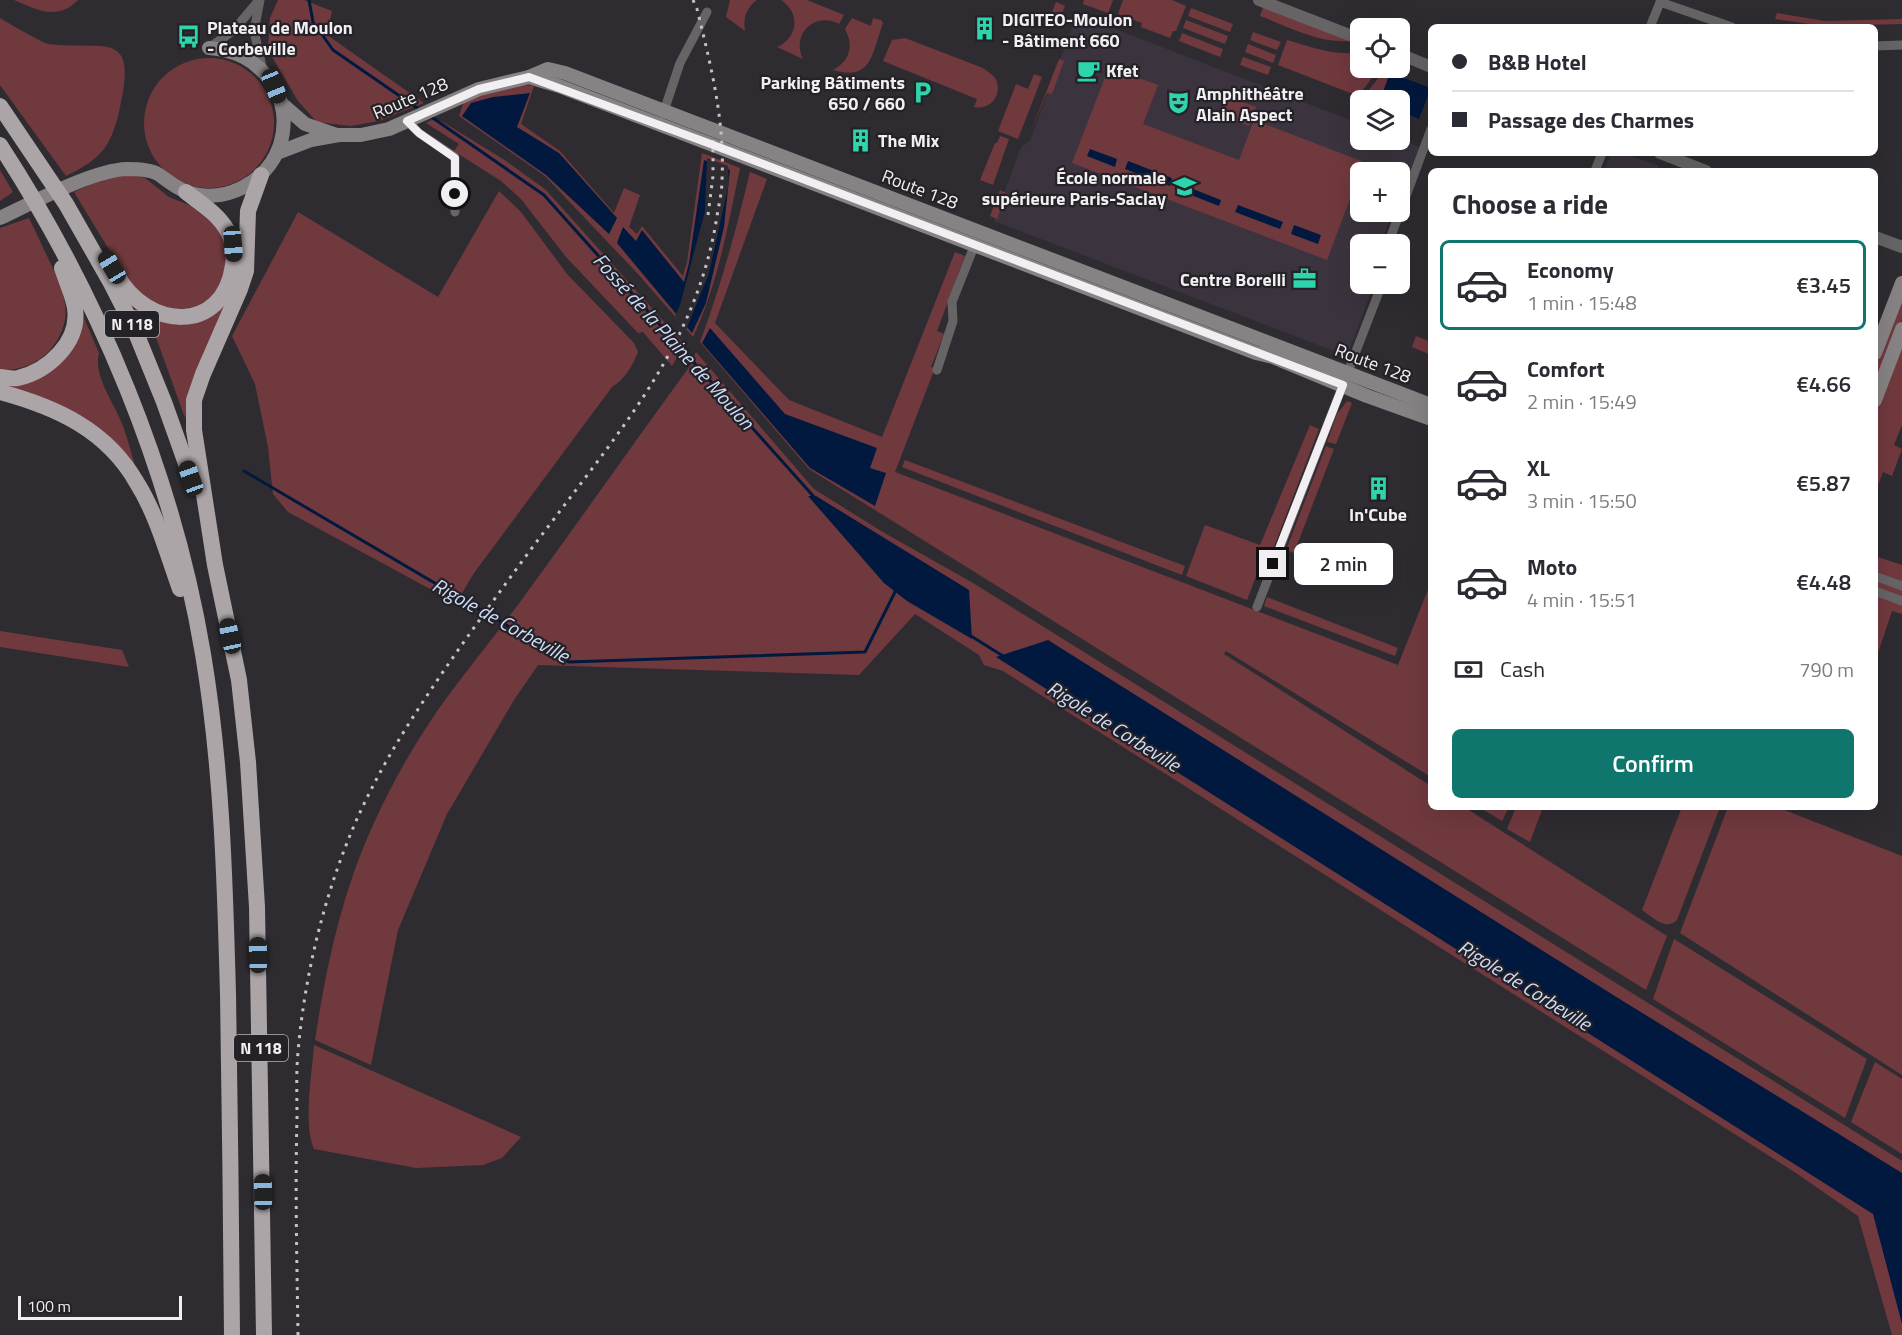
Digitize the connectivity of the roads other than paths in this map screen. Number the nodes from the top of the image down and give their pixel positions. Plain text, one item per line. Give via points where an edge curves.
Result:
1 (260, 0) edge
2 (1265, 1) edge
3 (1661, 1) edge
4 (707, 12) dead end
5 (1651, 24) edge
6 (1724, 24) edge
7 (1350, 35) edge
8 (1902, 45) edge
9 (1878, 46) edge
10 (209, 48) joint
11 (1410, 58) edge
12 (1428, 66) edge
13 (263, 70) junction
14 (529, 77) junction
15 (282, 104) junction
16 (0, 105) edge
17 (664, 110) junction
18 (407, 121) junction
19 (658, 124) junction
20 (339, 135) junction
21 (1428, 137) edge
22 (0, 146) edge
23 (277, 153) junction
24 (1668, 156) edge
25 (1698, 168) edge
26 (261, 175) junction
27 (186, 192) junction
28 (455, 212) dead end
29 (0, 218) edge
30 (49, 224) junction
31 (1392, 234) edge
32 (1878, 238) edge
33 (975, 244) junction
34 (1902, 247) edge
35 (1902, 283) edge
36 (1378, 294) edge
37 (1902, 329) edge
38 (1878, 345) edge
39 (937, 370) dead end
40 (0, 377) edge
41 (1345, 379) junction
42 (0, 392) edge
43 (1878, 392) edge
44 (1428, 404) edge
45 (1428, 417) edge
46 (215, 565) junction
47 (1878, 577) edge
48 (1902, 586) edge
49 (1878, 592) edge
50 (1902, 601) edge
51 (1257, 607) dead end
52 (203, 652) junction
53 (232, 1335) edge
54 (264, 1335) edge

1 - 10 street via 234,30
1 - 13 street via 255,31
2 - 7 street
3 - 5 street
3 - 6 street
4 - 17 street via 680,63
8 - 9 street
10 - 13 main road via 238,53
11 - 12 street
13 - 15 main road
14 - 17 main road, Route 128 via 548,69 565,73
14 - 18 main road, Route 128 via 479,89
14 - 19 main road, Route 128
15 - 20 main road via 303,123
15 - 23 main road via 284,120
16 - 27 highway via 41,149 121,283 151,311 164,316 182,317 210,308 227,287 234,259 227,229
16 - 46 highway, N 118 via 66,204 134,328 188,467
17 - 19 street
17 - 41 main road, Route 128
18 - 20 main road, Route 128 via 375,133
18 - 28 street via 455,158
19 - 33 main road, Route 128
20 - 23 main road via 303,142
21 - 31 street
22 - 30 highway, N 118
23 - 26 main road
24 - 25 street
26 - 27 main road via 249,185 226,194
26 - 46 highway via 248,211 246,271 194,400 196,450
27 - 29 main road via 156,173 126,169 83,180
30 - 40 highway via 75,309 73,330 60,353 40,370 16,378
30 - 52 highway, N 118 via 100,324 153,460 180,550
32 - 34 street
33 - 39 street via 952,302 952,321
33 - 41 main road, Route 128 via 1245,349
35 - 38 main road
36 - 41 street
37 - 43 main road
41 - 44 main road, Route 128
41 - 45 main road, Route 128 via 1395,407
41 - 51 street
42 - 52 highway via 47,406 75,420 130,471 151,510
46 - 54 highway, N 118 via 239,680 249,762 257,907
47 - 48 street
49 - 50 street
52 - 53 highway, N 118 via 220,787 226,908

